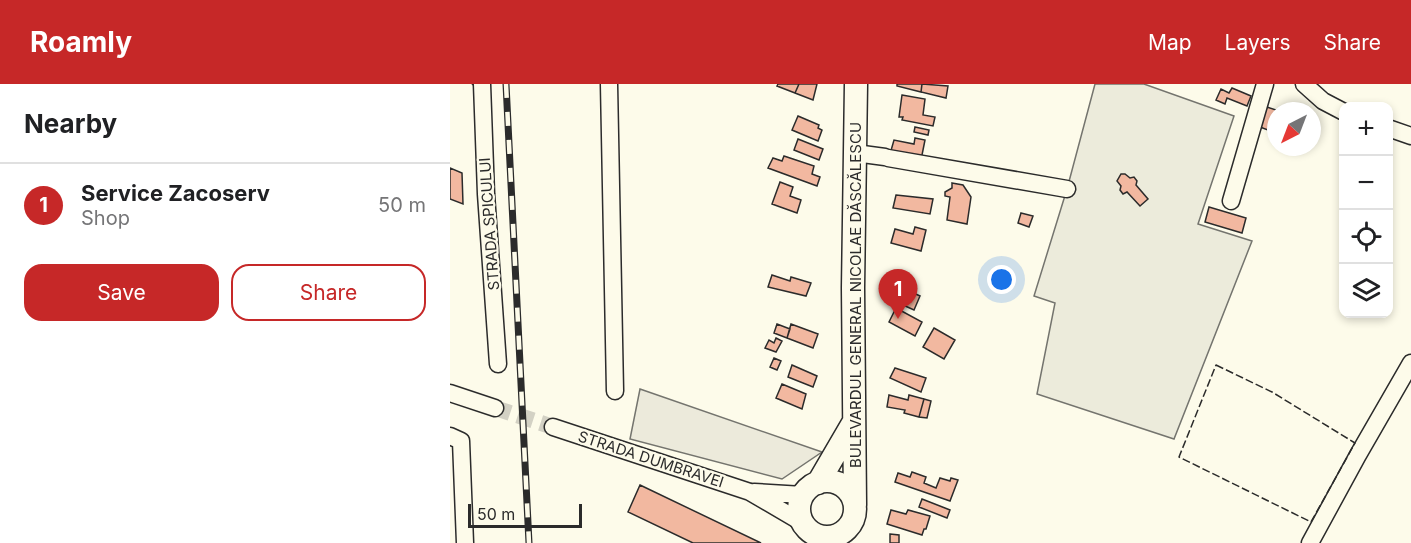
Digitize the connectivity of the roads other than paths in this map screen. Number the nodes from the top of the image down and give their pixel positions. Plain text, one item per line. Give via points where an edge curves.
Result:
1 (482, 84) edge
2 (609, 84) edge
3 (856, 84) edge
4 (1265, 84) edge
5 (1304, 84) edge
6 (1339, 109) edge
7 (1393, 129) edge
8 (1411, 136) edge
9 (855, 153) junction
10 (1067, 189) dead end
11 (1231, 201) dead end
12 (1411, 363) edge
13 (498, 364) dead end
14 (615, 391) dead end
15 (450, 393) edge
16 (495, 408) tunnel mouth
17 (854, 421) junction
18 (553, 427) tunnel mouth
19 (450, 436) edge
20 (811, 489) junction
21 (750, 492) junction
22 (855, 508) junction
23 (802, 523) junction
24 (827, 540) edge
25 (465, 543) edge
26 (857, 543) edge
27 (1310, 543) edge

1 - 13 street, STRADA SPICULUI
2 - 14 street
3 - 9 main road, BULEVARDUL GENERAL NICOLAE DĂSCĂLESCU
4 - 11 street
5 - 6 street
7 - 8 street
9 - 10 street
9 - 17 main road, BULEVARDUL GENERAL NICOLAE DĂSCĂLESCU
12 - 27 street
15 - 16 street
17 - 20 main road
17 - 22 main road, BULEVARDUL GENERAL NICOLAE DĂSCĂLESCU
18 - 21 street, STRADA DUMBRAVEI
19 - 25 street via 461,441
20 - 21 street
20 - 22 main road via 828,481 838,483 852,496
20 - 23 main road via 800,504
21 - 23 street
22 - 24 main road via 845,532
22 - 26 main road, BULEVARDUL GENERAL NICOLAE DĂSCĂLESCU
23 - 24 main road

